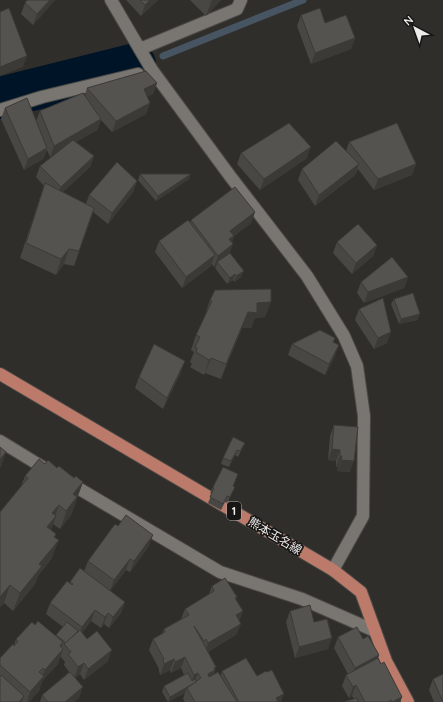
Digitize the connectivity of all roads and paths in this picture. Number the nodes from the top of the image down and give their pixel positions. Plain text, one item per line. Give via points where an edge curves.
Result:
1 (111, 0) edge
2 (241, 0) edge
3 (140, 49) junction
4 (152, 70) junction
5 (0, 110) edge
6 (0, 374) edge
7 (0, 441) edge
8 (333, 570) junction
9 (375, 631) junction
10 (408, 702) edge

1 - 3 street
2 - 3 street via 237,9
3 - 4 street
4 - 5 street
4 - 8 street via 307,276 344,336 357,366 364,416 363,516
6 - 8 main road, 熊本玉名線 / 1
7 - 9 street via 220,572 302,599
8 - 9 main road, 熊本玉名線 / 1 via 361,592
9 - 10 main road, 熊本玉名線 / 1 via 386,661

